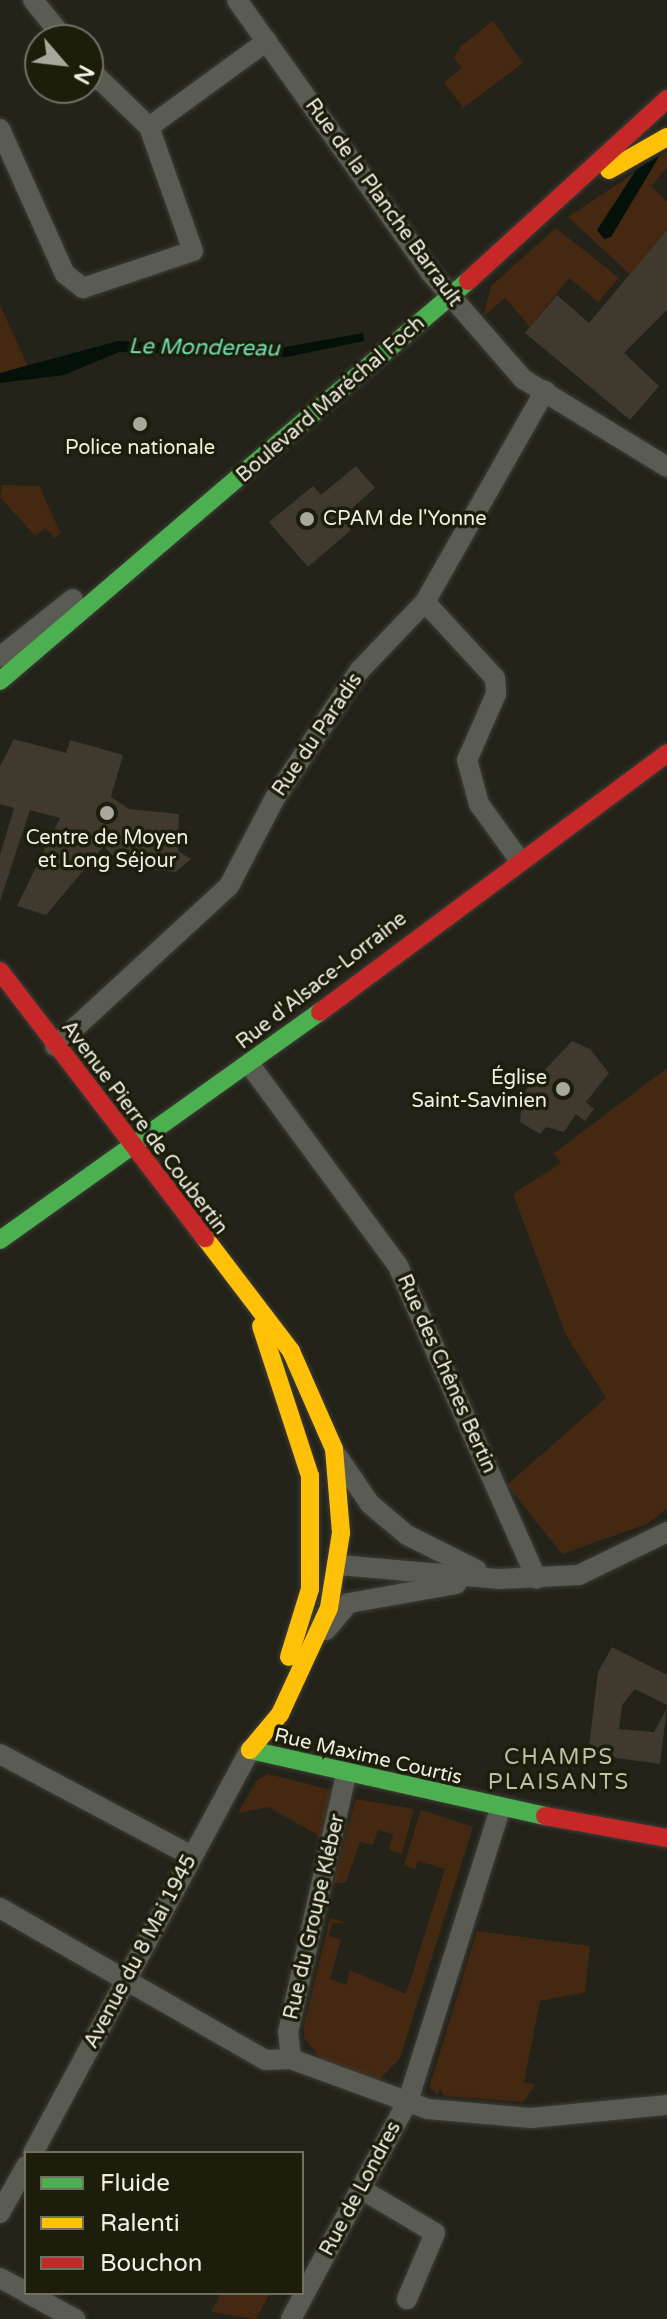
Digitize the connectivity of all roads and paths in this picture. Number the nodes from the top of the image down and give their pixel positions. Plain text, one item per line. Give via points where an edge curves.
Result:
1 (33, 0) edge
2 (237, 0) edge
3 (52, 24) edge
4 (267, 41) junction
5 (104, 83) edge
6 (667, 99) edge
7 (667, 122) edge
8 (149, 127) junction
9 (0, 129) edge
10 (667, 134) edge
11 (597, 160) junction
12 (568, 186) junction
13 (506, 245) junction
14 (450, 298) junction
15 (545, 391) junction
16 (667, 467) edge
17 (160, 546) junction
18 (425, 602) junction
19 (0, 657) edge
20 (1, 680) edge
21 (667, 753) edge
22 (518, 858) junction
23 (0, 971) edge
24 (55, 1046) junction
25 (250, 1065) junction
26 (132, 1151) junction
27 (0, 1240) edge
28 (254, 1311) junction
29 (334, 1449) junction
30 (667, 1532) edge
31 (339, 1565) junction
32 (311, 1577) junction
33 (500, 1579) junction
34 (537, 1579) junction
35 (341, 1598) junction
36 (303, 1670) joint
37 (250, 1750) junction
38 (0, 1754) edge
39 (346, 1775) junction
40 (500, 1809) junction
41 (667, 1838) edge
42 (192, 1856) junction
43 (0, 1908) edge
44 (129, 1978) junction
45 (291, 2059) junction
46 (408, 2101) junction
47 (667, 2105) edge
48 (34, 2151) edge
49 (24, 2170) edge
50 (361, 2189) junction
51 (0, 2213) edge
52 (0, 2278) edge
53 (24, 2291) edge
54 (31, 2295) edge
55 (304, 2295) edge
56 (304, 2295) edge
57 (407, 2299) dead end
58 (73, 2319) edge
59 (291, 2319) edge

1 - 3 street
2 - 4 street, Rue de la Planche Barrault
4 - 8 street
4 - 14 street, Rue de la Planche Barrault
5 - 8 street
6 - 11 street, Boulevard Maréchal Foch
7 - 11 street, Boulevard Maréchal Foch
8 - 9 street via 193,251 83,288 66,276
10 - 12 street, Boulevard Maréchal Foch
10 - 13 street
11 - 12 street, Boulevard Maréchal Foch
12 - 13 street, Boulevard Maréchal Foch
13 - 14 street, Boulevard Maréchal Foch
14 - 15 street, Rue de la Planche Barrault via 523,379
14 - 17 street, Boulevard Maréchal Foch
15 - 16 street, Rue de la Planche Barrault
15 - 18 street, Rue du Paradis
17 - 19 street, Boulevard Maréchal Foch via 124,558
17 - 20 street, Boulevard Maréchal Foch
18 - 22 street via 495,678 496,694 467,760 479,804
18 - 24 street, Rue du Paradis via 359,671 275,798 229,886
21 - 22 street, Rue d'Alsace-Lorraine
22 - 25 street, Rue d'Alsace-Lorraine
23 - 24 street, Avenue Pierre de Coubertin
24 - 26 street, Avenue Pierre de Coubertin
25 - 26 street, Rue d'Alsace-Lorraine
25 - 34 street, Rue des Chênes Bertin via 398,1266
26 - 27 street, Rue d'Alsace-Lorraine
26 - 28 street, Avenue Pierre de Coubertin
28 - 29 street, Avenue Pierre de Coubertin via 291,1351
28 - 32 street, Avenue Pierre de Coubertin via 306,1448
29 - 31 street, Avenue Pierre de Coubertin
29 - 33 street via 370,1504 407,1535
30 - 34 street via 605,1568
31 - 32 street
31 - 33 street
31 - 35 street, Avenue Pierre de Coubertin
32 - 35 street
32 - 37 street, Avenue Pierre de Coubertin via 293,1649
33 - 34 street
33 - 35 street
35 - 36 street
36 - 37 street
37 - 39 street, Rue Maxime Courtis
37 - 42 street, Avenue du 8 Mai 1945
38 - 42 street
39 - 40 street, Rue Maxime Courtis
39 - 45 street, Rue du Groupe Kléber via 288,2032
40 - 41 street, Rue Maxime Courtis
40 - 46 street, Rue de Londres
42 - 44 street, Avenue du 8 Mai 1945
43 - 44 street
44 - 45 street via 265,2060
44 - 48 street, Avenue du 8 Mai 1945
45 - 46 street
46 - 47 street via 531,2118
46 - 50 street, Rue de Londres
49 - 51 street
50 - 55 street, Rue de Londres
50 - 57 street via 435,2233
52 - 53 street
54 - 58 street
56 - 59 street, Rue de Londres

